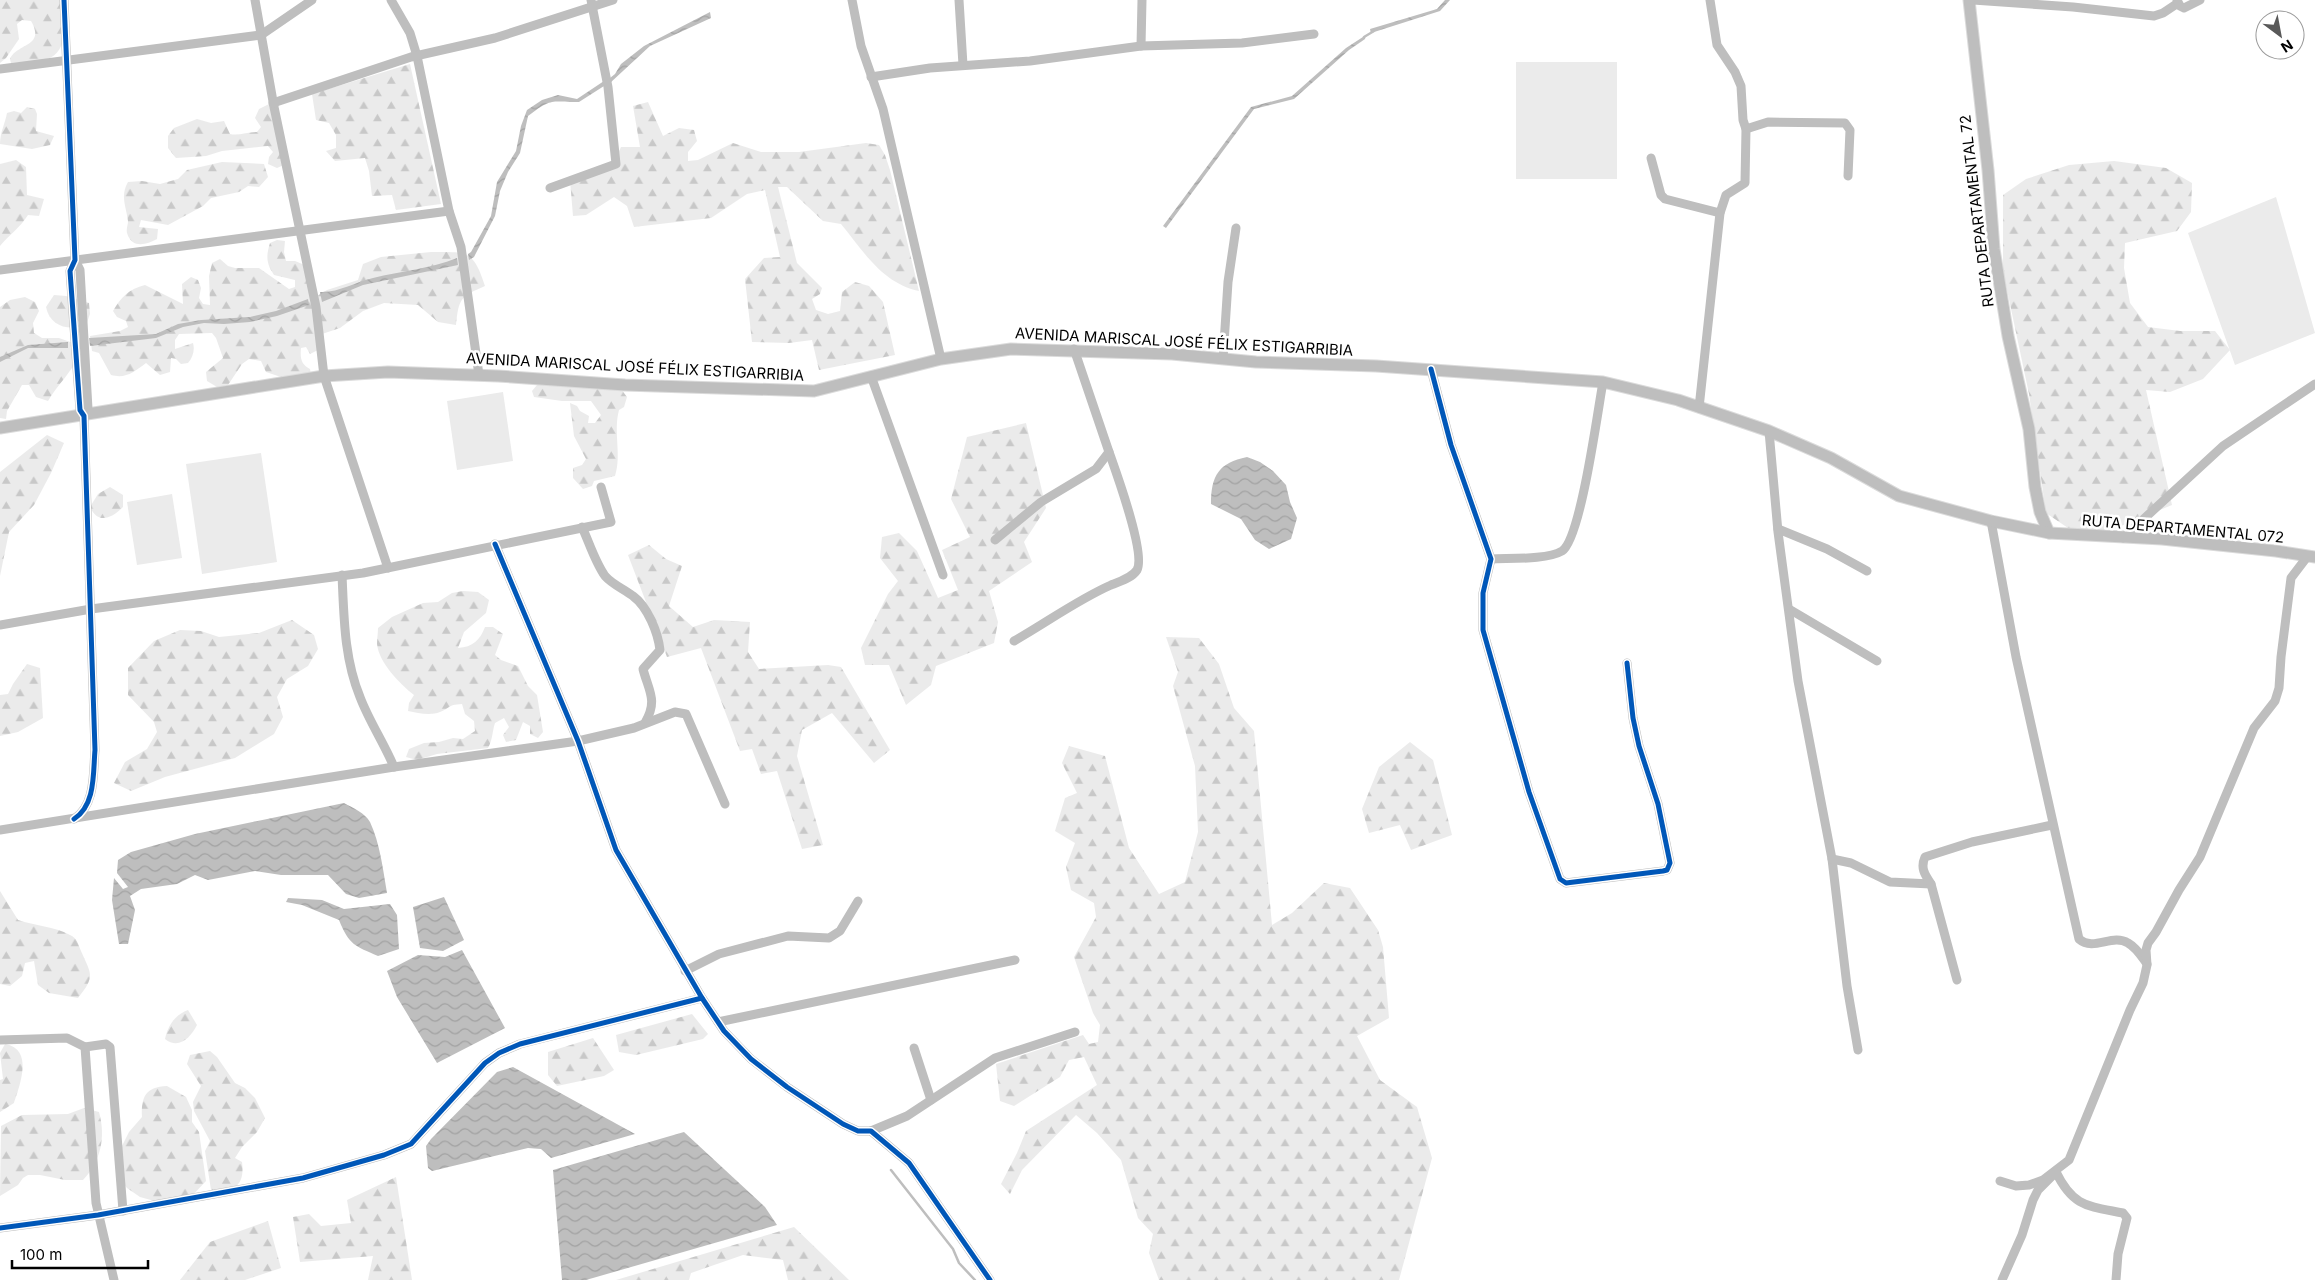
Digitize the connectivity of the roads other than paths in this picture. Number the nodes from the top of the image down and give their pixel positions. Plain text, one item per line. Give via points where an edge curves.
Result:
1 (64, 0) edge
2 (255, 0) edge
3 (312, 0) edge
4 (391, 0) edge
5 (613, 0) edge
6 (852, 0) edge
7 (959, 0) edge
8 (1142, 0) edge
9 (1710, 0) edge
10 (1969, 0) edge
11 (1973, 0) edge
12 (2200, 0) edge
13 (2177, 2) edge
14 (592, 3) edge
15 (1314, 34) dead end
16 (261, 35) junction
17 (1141, 46) junction
18 (417, 56) junction
19 (66, 60) junction
20 (963, 65) junction
21 (0, 69) edge
22 (871, 77) junction
23 (273, 103) junction
24 (1746, 128) junction
25 (1651, 158) dead end
26 (1848, 176) dead end
27 (550, 188) dead end
28 (449, 211) junction
29 (1720, 212) junction
30 (1236, 228) dead end
31 (298, 231) junction
32 (75, 260) junction
33 (0, 270) edge
34 (1074, 349) junction
35 (941, 359) junction
36 (1223, 359) junction
37 (1431, 369) junction
38 (479, 375) junction
39 (324, 376) junction
40 (871, 376) junction
41 (1603, 382) junction
42 (2315, 384) edge
43 (1699, 408) junction
44 (84, 416) junction
45 (0, 428) edge
46 (1769, 431) junction
47 (1109, 452) junction
48 (601, 487) dead end
49 (1992, 521) junction
50 (582, 527) junction
51 (1778, 530) junction
52 (2049, 533) junction
53 (2123, 538) junction
54 (995, 540) dead end
55 (495, 544) junction
56 (2311, 557) edge
57 (1491, 559) junction
58 (388, 568) junction
59 (1867, 571) dead end
60 (342, 575) junction
61 (943, 575) dead end
62 (92, 609) junction
63 (1789, 609) junction
64 (0, 625) edge
65 (1014, 641) dead end
66 (1877, 661) dead end
67 (1627, 663) dead end
68 (646, 723) junction
69 (578, 741) junction
70 (394, 767) junction
71 (725, 804) dead end
72 (74, 819) junction
73 (2052, 825) junction
74 (0, 830) edge
75 (1832, 859) junction
76 (1931, 884) junction
77 (858, 901) dead end
78 (1015, 960) dead end
79 (2147, 965) junction
80 (686, 971) junction
81 (1957, 980) dead end
82 (702, 998) junction
83 (718, 1022) junction
84 (1076, 1032) dead end
85 (0, 1040) edge
86 (84, 1048) junction
87 (914, 1048) dead end
88 (1858, 1050) dead end
89 (931, 1100) junction
90 (871, 1131) junction
91 (2056, 1172) junction
92 (2000, 1181) dead end
93 (123, 1211) junction
94 (98, 1215) junction
95 (0, 1228) edge
96 (114, 1280) edge
97 (990, 1280) edge
98 (2002, 1280) edge
99 (2116, 1280) edge

1 - 19 street
2 - 16 street
3 - 16 street
4 - 18 street via 410,33
5 - 14 street
6 - 22 street
7 - 20 street
8 - 17 street
9 - 24 street via 1717,45 1741,86
10 - 52 main road, RUTA DEPARTAMENTAL 72 via 1994,249 2005,319 2029,429 2040,512
11 - 13 street via 2154,16
12 - 13 street via 2184,8
14 - 18 street via 495,38
14 - 27 street via 608,87 616,164
15 - 17 street via 1242,43
16 - 19 street
16 - 23 street
17 - 20 street via 1030,61
18 - 23 street
18 - 28 street
19 - 21 street
19 - 32 street
20 - 22 street
22 - 35 street via 883,109
23 - 31 street
24 - 26 street via 1768,122 1846,123 1850,130
24 - 29 street via 1745,183 1726,195
25 - 29 street via 1665,199
28 - 31 street
28 - 38 street via 461,247
29 - 43 street
30 - 36 street via 1228,282
31 - 32 street
31 - 39 street via 316,307
32 - 33 street
32 - 44 street via 70,271 88,409
34 - 35 main road, AVENIDA MARISCAL JOSÉ FÉLIX ESTIGARRIBIA via 1010,349
34 - 36 main road, AVENIDA MARISCAL JOSÉ FÉLIX ESTIGARRIBIA
34 - 47 street
35 - 40 main road, AVENIDA MARISCAL JOSÉ FÉLIX ESTIGARRIBIA
36 - 37 main road, AVENIDA MARISCAL JOSÉ FÉLIX ESTIGARRIBIA
37 - 41 main road, AVENIDA MARISCAL JOSÉ FÉLIX ESTIGARRIBIA
37 - 57 street via 1451,445
38 - 39 main road, AVENIDA MARISCAL JOSÉ FÉLIX ESTIGARRIBIA via 388,372
38 - 40 main road, AVENIDA MARISCAL JOSÉ FÉLIX ESTIGARRIBIA via 625,385 793,391 814,390
39 - 44 main road, AVENIDA MARISCAL JOSÉ FÉLIX ESTIGARRIBIA
39 - 58 street
40 - 61 street
41 - 43 main road, AVENIDA MARISCAL JOSÉ FÉLIX ESTIGARRIBIA via 1636,388
41 - 57 street via 1595,442 1567,547 1549,556
42 - 53 street via 2223,446
43 - 46 main road, AVENIDA MARISCAL JOSÉ FÉLIX ESTIGARRIBIA
44 - 45 main road, AVENIDA MARISCAL JOSÉ FÉLIX ESTIGARRIBIA
44 - 62 street
46 - 49 main road, AVENIDA MARISCAL JOSÉ FÉLIX ESTIGARRIBIA via 1831,458 1899,496
46 - 51 street
47 - 54 street via 1096,469 1041,502
47 - 65 street via 1125,497 1139,558 1137,569 1133,575 1104,588
48 - 50 street via 611,522
49 - 52 main road, AVENIDA MARISCAL JOSÉ FÉLIX ESTIGARRIBIA
49 - 73 street via 2016,657
50 - 55 street
50 - 68 street via 605,575 644,606 659,643 660,650 643,669 652,694 652,710
51 - 59 street via 1827,549
51 - 63 street
52 - 53 main road, RUTA DEPARTAMENTAL 072
53 - 56 main road, RUTA DEPARTAMENTAL 072 via 2162,539
55 - 58 street
55 - 69 street
56 - 79 street via 2291,578 2275,701 2254,728 2200,857 2148,942
57 - 67 street via 1483,594 1483,630 1529,792 1560,879 1566,883 1662,871 1670,862 1658,804 1635,728
58 - 60 street
60 - 62 street
60 - 70 street via 348,660 360,698
62 - 64 street
62 - 72 street via 95,750 89,800
63 - 66 street
63 - 75 street via 1798,681
68 - 69 street
68 - 71 street via 676,712 686,714
69 - 70 street
69 - 80 street via 616,850
70 - 72 street
72 - 74 street
73 - 76 street via 1972,842 1925,857 1923,872
73 - 79 street via 2078,939 2092,945 2115,940 2127,942
75 - 76 street via 1851,862 1890,882
75 - 88 street
76 - 81 street
77 - 80 street via 840,931 829,938 788,936 719,954
78 - 83 street
79 - 91 street via 2143,983 2069,1160
80 - 82 street
82 - 83 street
82 - 93 street via 499,1052 485,1063 411,1144 384,1155 303,1178
83 - 90 street via 751,1059 787,1087 843,1124 858,1131
84 - 89 street via 995,1058
85 - 86 street via 68,1038
86 - 93 street via 106,1044 110,1047
86 - 94 street
87 - 89 street
89 - 90 street via 907,1116
90 - 97 street via 909,1163
91 - 92 street via 2029,1185 2016,1186
91 - 98 street via 2038,1190
91 - 99 street via 2066,1192 2078,1203 2123,1213 2127,1218 2118,1254
93 - 94 street
94 - 95 street
94 - 96 street

